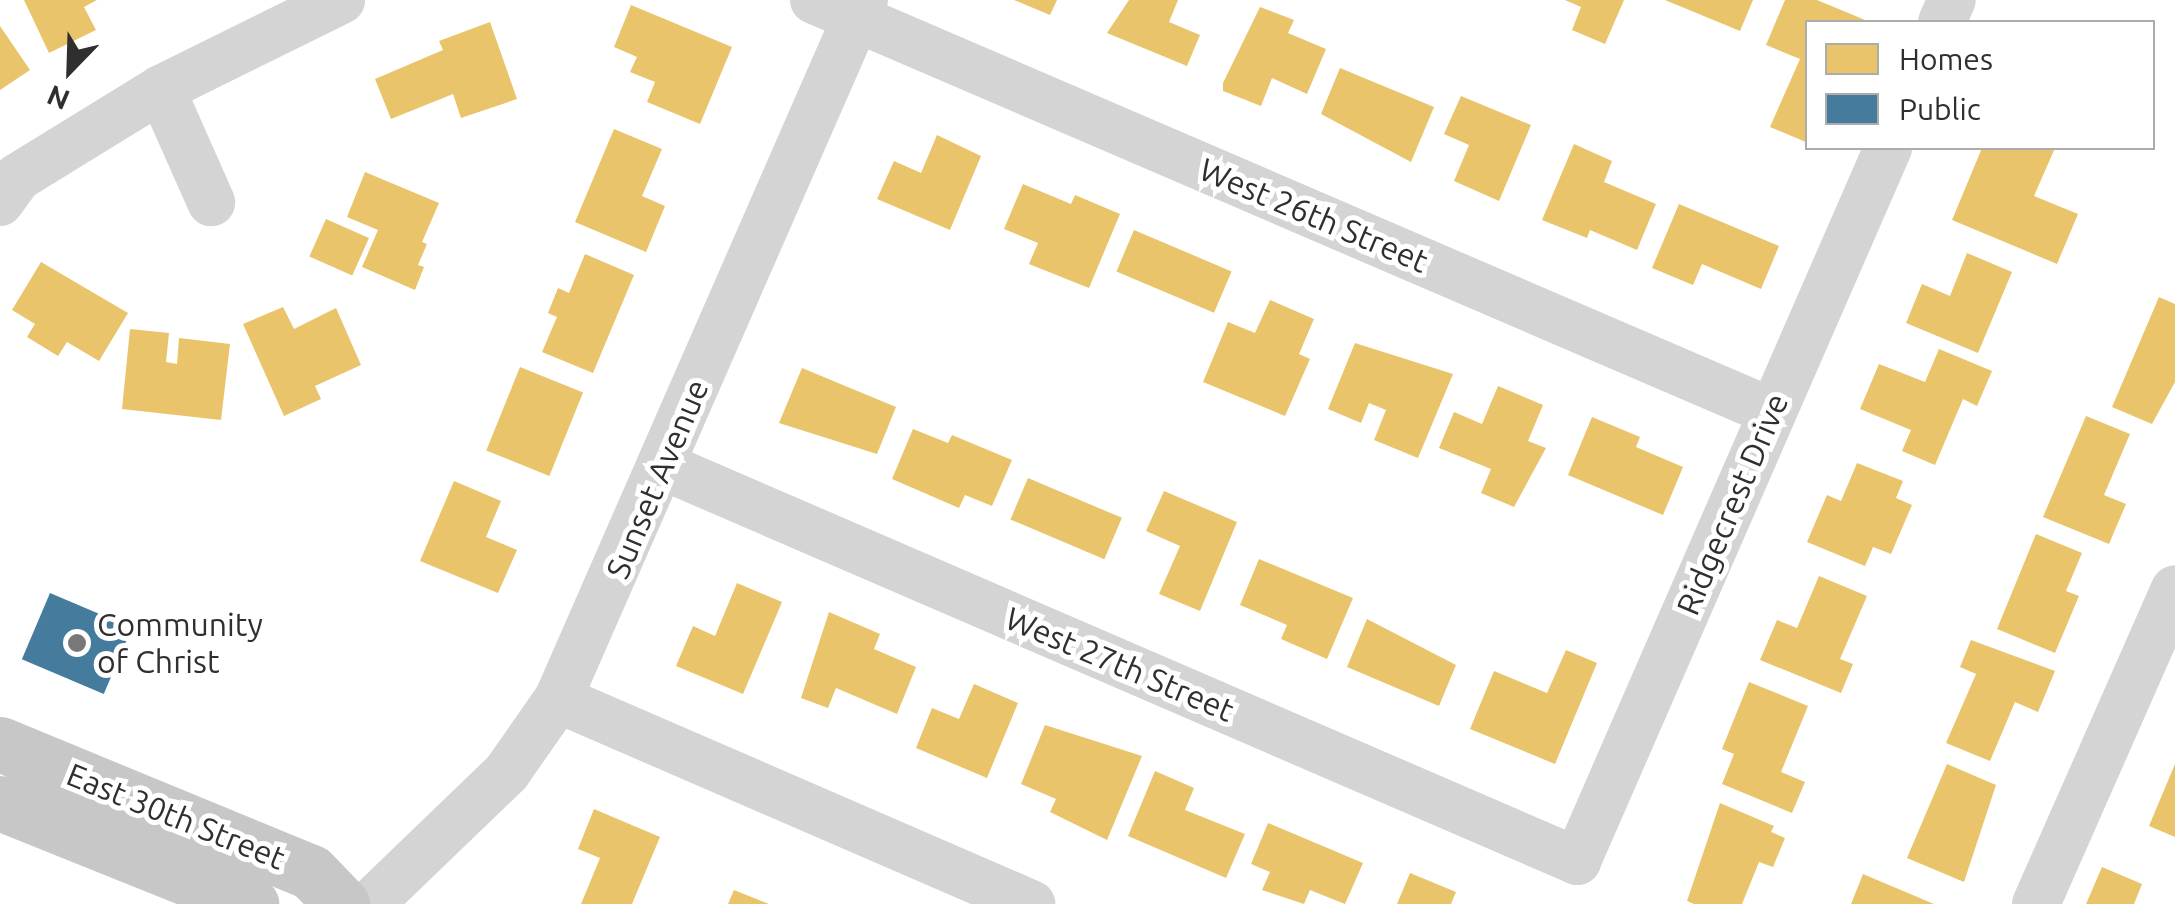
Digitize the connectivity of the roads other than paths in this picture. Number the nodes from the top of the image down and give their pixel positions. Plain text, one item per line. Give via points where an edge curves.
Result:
1 (341, 0) edge
2 (845, 6) edge
3 (161, 90) junction
4 (1887, 150) edge
5 (0, 202) edge
6 (210, 202) dead end
7 (1772, 412) junction
8 (663, 466) junction
9 (2175, 589) edge
10 (558, 699) junction
11 (0, 744) edge
12 (0, 803) edge
13 (1578, 861) joint
14 (252, 904) edge
15 (342, 904) edge
16 (370, 904) edge
17 (1031, 904) edge
18 (2036, 904) edge

1 - 3 street
2 - 7 street, West 26th Street
2 - 8 street, Sunset Avenue
3 - 5 street via 18,177
3 - 6 street
4 - 7 street, Ridgecrest Drive
7 - 13 street, Ridgecrest Drive
8 - 10 street, Sunset Avenue
8 - 13 street, West 27th Street
9 - 18 street
10 - 16 street, Sunset Avenue via 507,772
10 - 17 street
11 - 15 main road, East 30th Street via 311,872
12 - 14 main road

